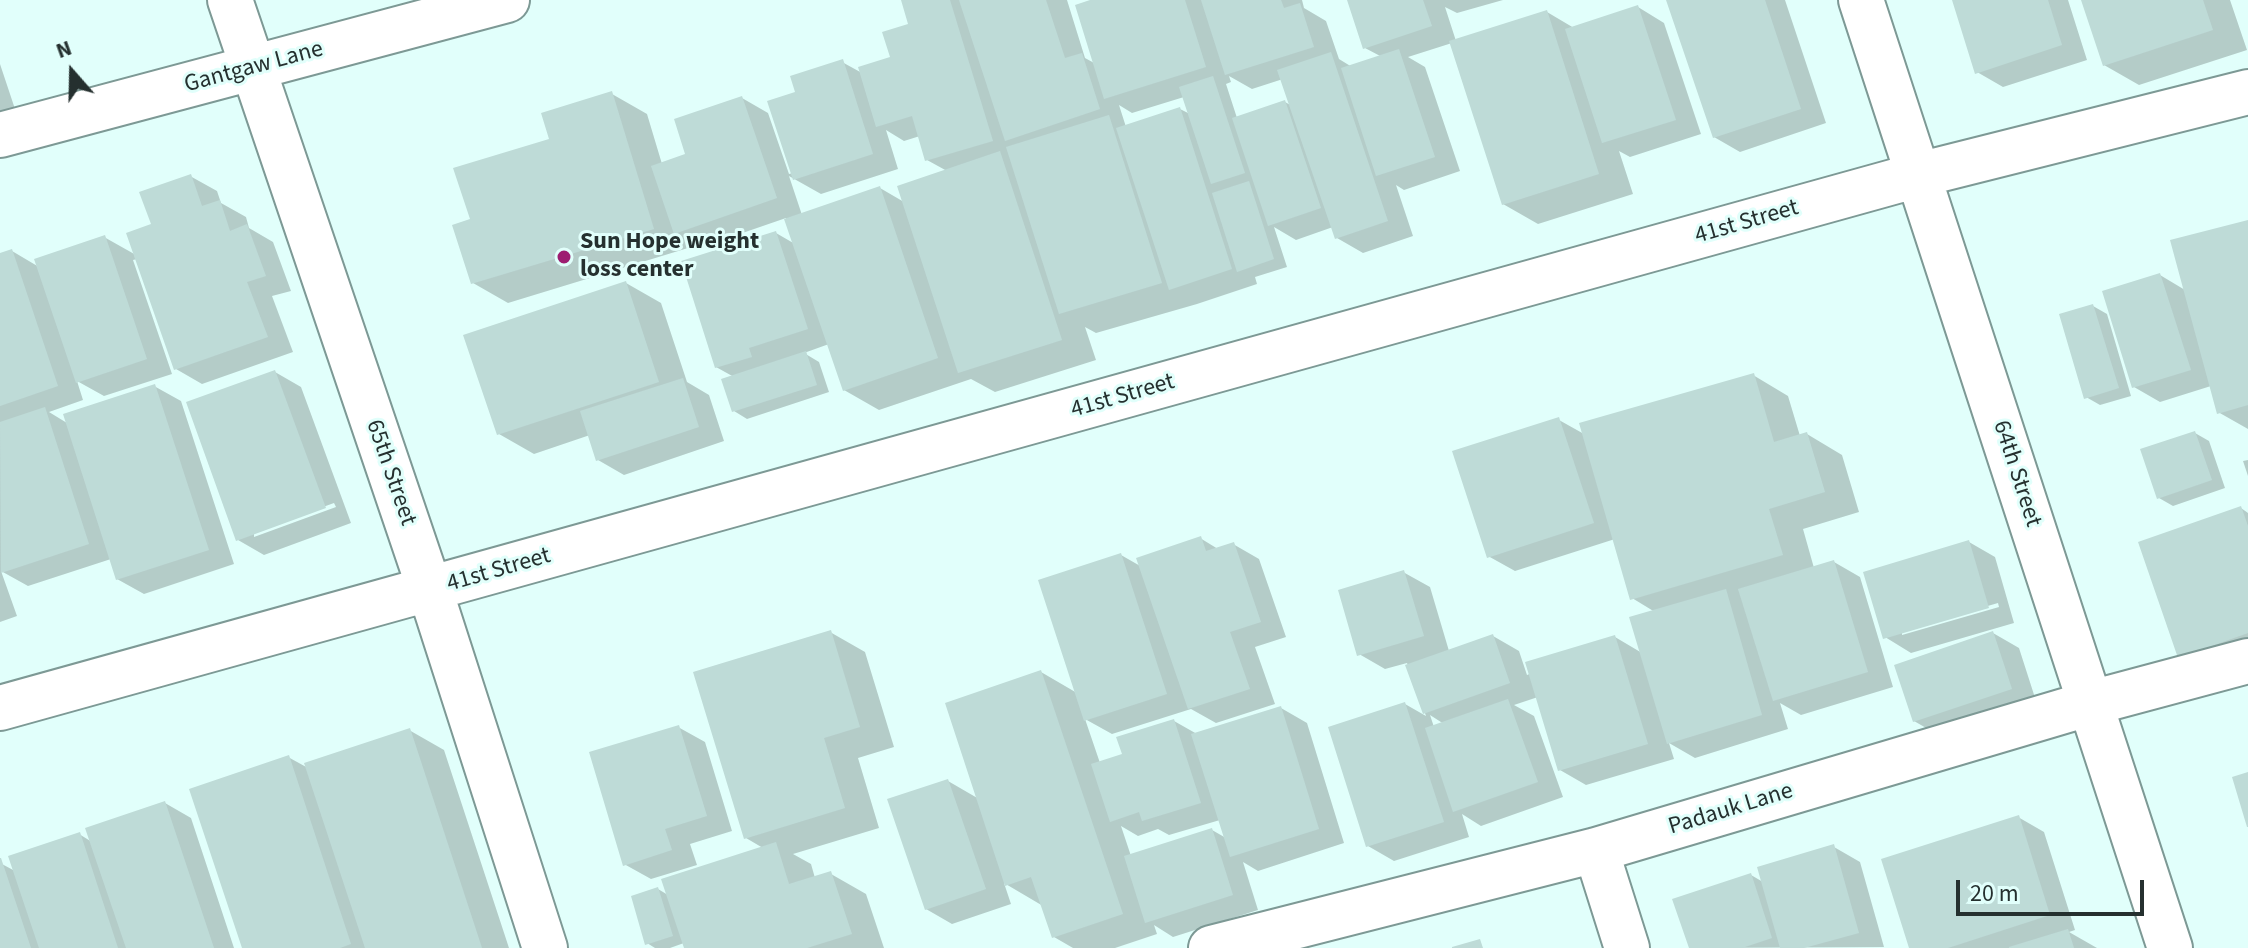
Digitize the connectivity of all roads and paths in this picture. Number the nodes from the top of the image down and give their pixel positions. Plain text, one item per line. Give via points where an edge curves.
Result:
1 (230, 0) edge
2 (507, 0) edge
3 (1861, 0) edge
4 (251, 69) junction
5 (2248, 92) edge
6 (0, 135) edge
7 (1918, 175) junction
8 (430, 590) junction
9 (2248, 661) edge
10 (2091, 703) junction
11 (0, 708) edge
12 (1596, 850) junction
13 (545, 948) edge
14 (1211, 948) edge
15 (1627, 948) edge
16 (2170, 948) edge

1 - 4 street, 65th Street
2 - 4 street, Gantgaw Lane
3 - 7 street, 64th Street
4 - 6 street, Gantgaw Lane
4 - 8 street, 65th Street
5 - 7 street, 41st Street
7 - 8 street, 41st Street
7 - 10 street, 64th Street
8 - 11 street, 41st Street
8 - 13 street, 65th Street
9 - 10 street, Padauk Lane
10 - 12 street, Padauk Lane
10 - 16 street, 64th Street
12 - 14 street, Padauk Lane
12 - 15 street

